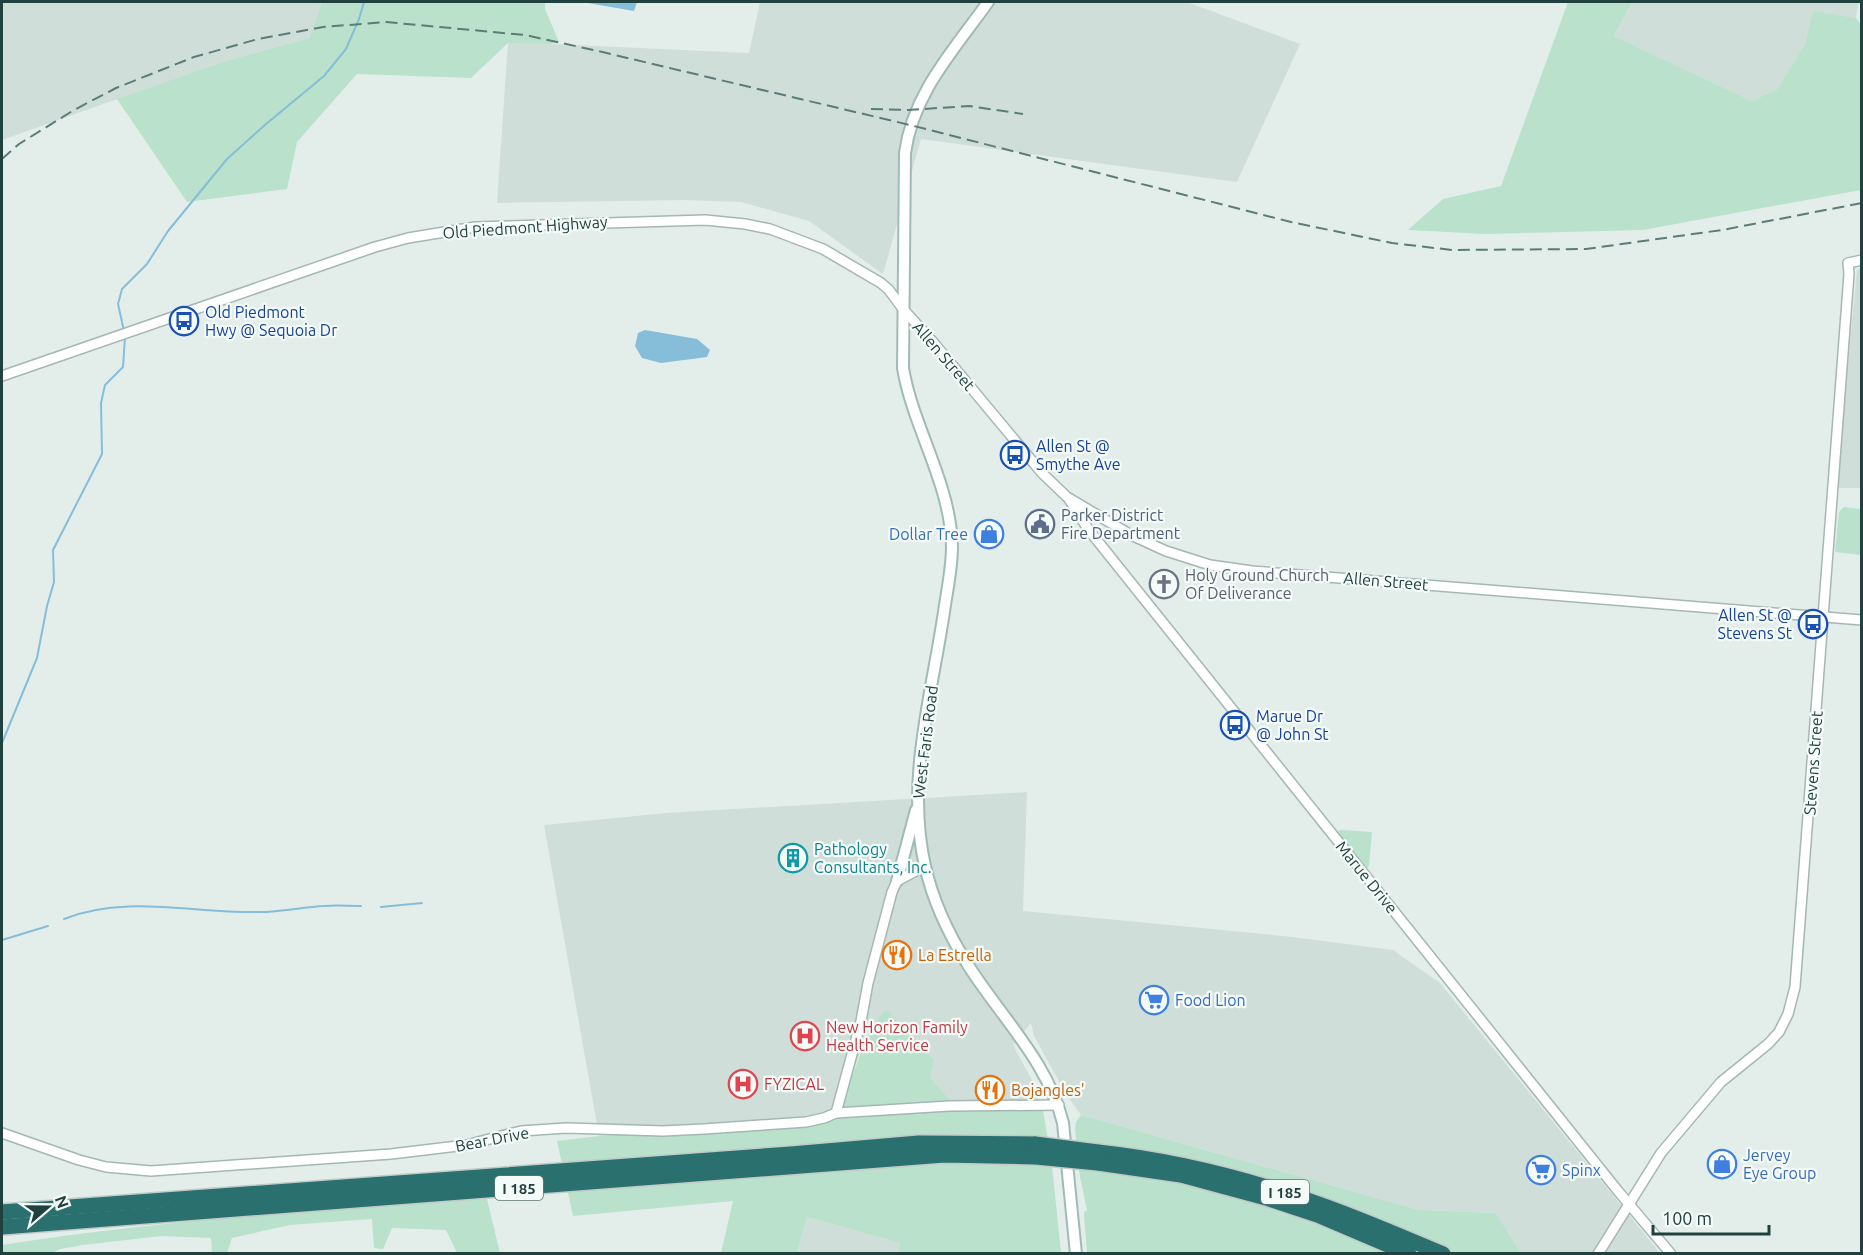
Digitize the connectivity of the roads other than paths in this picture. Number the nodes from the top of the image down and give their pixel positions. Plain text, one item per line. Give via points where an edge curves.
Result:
1 (988, 2) edge
2 (1862, 260) edge
3 (903, 309) junction
4 (2, 375) edge
5 (1067, 497) junction
6 (1824, 617) junction
7 (1862, 620) edge
8 (918, 804) junction
9 (925, 866) junction
10 (897, 881) junction
11 (1059, 1105) junction
12 (836, 1113) junction
13 (2, 1132) edge
14 (1035, 1151) junction
15 (1098, 1157) junction
16 (1629, 1203) junction
17 (2, 1212) edge
18 (2, 1227) edge
19 (1076, 1254) edge
20 (1409, 1254) edge
21 (1443, 1254) edge
22 (1598, 1254) edge
23 (1671, 1254) edge

1 - 3 main road, West Faris Road via 928,87 908,130
2 - 6 street, Stevens Street via 1848,262
3 - 4 street, Old Piedmont Highway via 889,290 849,263 799,239 753,225 705,220 518,224 448,230 397,241
3 - 5 street, Allen Street via 1042,473
3 - 8 main road, West Faris Road via 905,380 942,491 952,545 921,750
5 - 6 street, Allen Street via 1131,535 1210,565
5 - 16 street, Marue Drive via 1095,539
6 - 7 street, Allen Street
6 - 16 street, Stevens Street via 1795,987 1788,1014 1768,1044 1709,1094 1660,1153
8 - 9 main road, West Faris Road
8 - 10 main road
9 - 10 street
9 - 11 main road, West Faris Road via 951,935 968,966 1041,1068
10 - 12 street
11 - 12 street, Bear Drive
11 - 19 main road, West Faris Road
12 - 13 street, Bear Drive via 806,1122 704,1130 521,1131 413,1152 151,1171 106,1167
14 - 15 highway, I 185, bridge
14 - 17 highway, I 185 via 919,1143
14 - 18 highway, I 185
15 - 20 highway, I 185 via 1266,1198
15 - 21 highway, I 185 via 1176,1164 1245,1180 1318,1203
16 - 22 street, Stevens Street
16 - 23 street, Marue Drive

